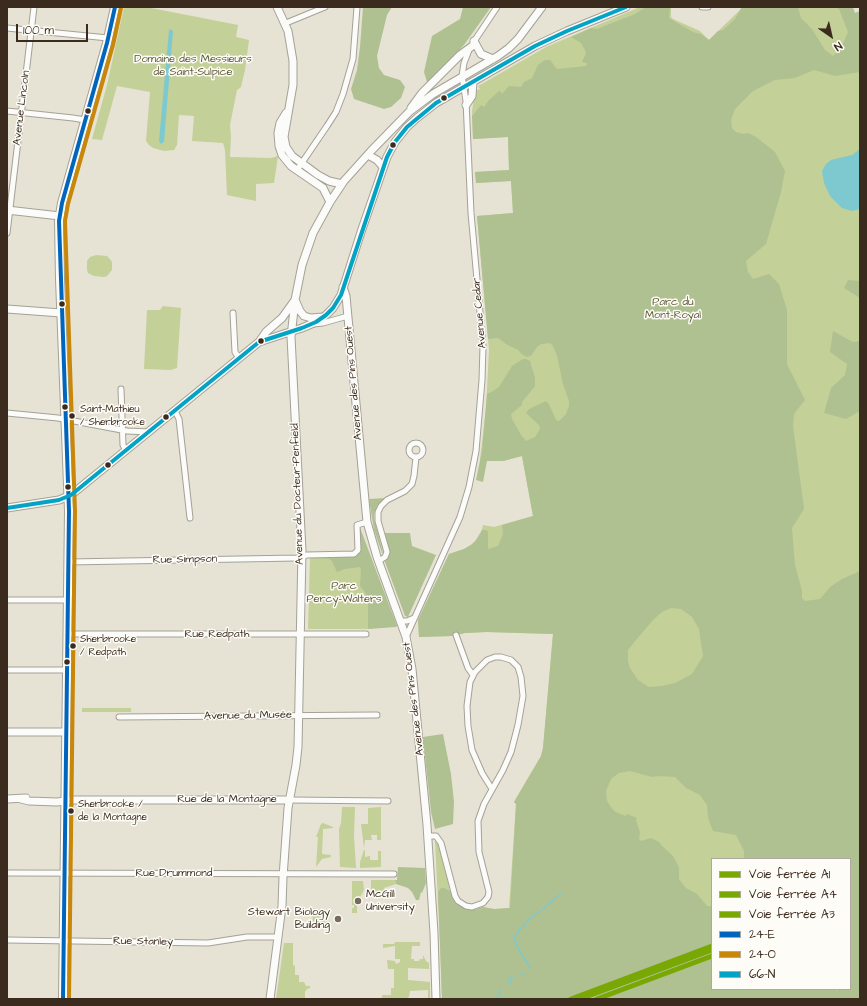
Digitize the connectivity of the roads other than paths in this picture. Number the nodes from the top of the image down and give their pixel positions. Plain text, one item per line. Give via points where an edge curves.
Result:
1 (34, 7) edge
2 (115, 7) edge
3 (277, 7) edge
4 (325, 7) edge
5 (357, 7) edge
6 (497, 7) edge
7 (542, 7) edge
8 (626, 7) edge
9 (702, 7) edge
10 (708, 7) edge
11 (286, 23) junction
12 (7, 28) edge
13 (31, 30) junction
14 (108, 38) junction
15 (518, 39) junction
16 (472, 44) junction
17 (530, 48) junction
18 (493, 59) junction
19 (462, 77) junction
20 (473, 82) junction
21 (464, 87) junction
22 (466, 105) junction
23 (288, 109) junction
24 (7, 111) edge
25 (409, 112) junction
26 (22, 113) junction
27 (85, 120) junction
28 (368, 155) junction
29 (302, 163) junction
30 (383, 167) junction
31 (297, 170) junction
32 (342, 184) junction
33 (330, 202) junction
34 (8, 210) edge
35 (60, 216) junction
36 (7, 233) edge
37 (343, 287) junction
38 (295, 300) junction
39 (7, 309) edge
40 (61, 313) junction
41 (234, 313) dead end
42 (348, 316) junction
43 (324, 317) junction
44 (312, 324) junction
45 (291, 332) junction
46 (258, 342) junction
47 (239, 358) junction
48 (121, 389) dead end
49 (175, 411) junction
50 (7, 413) edge
51 (66, 420) junction
52 (122, 430) junction
53 (149, 432) junction
54 (126, 451) junction
55 (416, 457) dead end
56 (68, 497) junction
57 (7, 508) edge
58 (190, 518) dead end
59 (367, 522) junction
60 (302, 557) junction
61 (379, 561) junction
62 (68, 562) junction
63 (7, 600) edge
64 (68, 600) junction
65 (414, 618) junction
66 (400, 620) junction
67 (67, 634) junction
68 (366, 634) dead end
69 (300, 635) junction
70 (456, 635) dead end
71 (406, 637) junction
72 (7, 670) edge
73 (67, 670) junction
74 (473, 675) junction
75 (299, 715) junction
76 (376, 715) dead end
77 (119, 717) dead end
78 (7, 732) edge
79 (66, 732) junction
80 (492, 789) junction
81 (7, 799) edge
82 (66, 800) junction
83 (290, 800) junction
84 (388, 801) dead end
85 (428, 836) junction
86 (21, 870) dead end
87 (7, 873) edge
88 (65, 873) junction
89 (283, 874) junction
90 (394, 874) dead end
91 (278, 937) junction
92 (7, 940) edge
93 (64, 941) junction
94 (63, 999) edge
95 (270, 999) edge
96 (436, 999) edge

1 - 13 street, Avenue Lincoln
2 - 14 main road
3 - 11 main road
4 - 11 street
5 - 29 street via 349,77 331,119
6 - 16 street, Avenue Cedar
7 - 15 main road, Avenue du Docteur-Penfield
8 - 17 main road
9 - 10 street
11 - 23 main road via 292,45 294,69
12 - 13 street
13 - 14 street
13 - 26 street, Avenue Lincoln
14 - 27 main road
15 - 17 main road via 522,45
15 - 18 main road, Avenue du Docteur-Penfield
16 - 18 main road via 481,54
16 - 19 street, Avenue Cedar via 464,60
16 - 25 main road via 422,93
17 - 20 main road
18 - 19 main road, Avenue du Docteur-Penfield
19 - 21 street, Avenue Cedar
19 - 25 main road, Avenue du Docteur-Penfield
20 - 21 main road
20 - 22 main road via 472,96
21 - 22 street, Avenue Cedar
21 - 30 main road via 433,105 410,124 395,142
22 - 65 street, Avenue Cedar via 471,219 483,346 477,445 460,517
23 - 29 main road via 285,145 290,154
23 - 31 main road via 279,126 278,142 283,157
24 - 26 street
25 - 28 main road, Avenue du Docteur-Penfield
26 - 27 street
26 - 34 street, Avenue Lincoln
27 - 35 main road
28 - 30 main road
28 - 32 main road, Avenue du Docteur-Penfield
29 - 31 street
29 - 32 main road via 324,179
30 - 37 main road
31 - 33 main road via 323,188
32 - 33 main road, Avenue du Docteur-Penfield
33 - 38 main road, Avenue du Docteur-Penfield via 309,244
34 - 35 main road
34 - 36 street, Avenue Lincoln
35 - 40 main road
37 - 42 main road, Avenue des Pins Ouest
37 - 43 main road via 337,303
38 - 43 main road via 304,316
38 - 45 main road, Avenue du Docteur-Penfield
38 - 46 main road via 281,319
39 - 40 main road
40 - 51 main road
41 - 47 street via 235,352
42 - 44 street
42 - 59 main road, Avenue des Pins Ouest
43 - 44 main road
44 - 45 main road
45 - 46 main road
45 - 60 main road, Avenue du Docteur-Penfield
46 - 47 main road
47 - 49 main road
48 - 52 street
49 - 53 main road
49 - 58 street via 179,419
50 - 51 street
51 - 52 street
51 - 56 main road
52 - 53 street
52 - 54 street via 123,446
53 - 54 main road
54 - 56 main road
55 - 61 street via 412,484 405,491 387,500 378,512 387,552
56 - 57 main road
56 - 62 main road
59 - 60 street, Rue Simpson via 357,525 358,550 355,554
59 - 61 main road, Avenue des Pins Ouest
60 - 62 street, Rue Simpson
60 - 69 main road, Avenue du Docteur-Penfield
61 - 66 main road, Avenue des Pins Ouest
62 - 64 main road
63 - 64 street
64 - 67 main road
65 - 66 street
65 - 71 street, Avenue Cedar
66 - 71 main road, Avenue des Pins Ouest
67 - 69 street, Rue Redpath
67 - 73 main road
68 - 69 street, Rue Redpath
69 - 75 main road, Avenue du Docteur-Penfield
70 - 74 street
71 - 85 main road, Avenue des Pins Ouest via 413,677
72 - 73 street
73 - 79 main road
74 - 80 street via 467,706 469,736 477,762
74 - 80 street via 487,660 501,657 516,664 522,677 522,696 516,733 506,764
75 - 76 street, Avenue du Musée
75 - 77 street, Avenue du Musée
75 - 83 main road, Avenue du Docteur-Penfield via 297,757
78 - 79 main road
79 - 82 main road
80 - 85 street via 480,813 477,826 479,857 489,890 488,897 483,903 472,907 458,901 441,843 436,836
81 - 82 main road, Rue de la Montagne
82 - 83 main road, Rue de la Montagne
82 - 88 main road
83 - 84 street, Rue de la Montagne
83 - 89 main road, Avenue du Docteur-Penfield
85 - 96 main road, Avenue des Pins Ouest
86 - 88 street, Rue Drummond
87 - 88 street, Rue Drummond
88 - 89 street, Rue Drummond
88 - 93 main road
89 - 90 street, Rue Drummond
89 - 91 main road, Avenue du Docteur-Penfield
91 - 93 street, Rue Stanley via 247,937 208,942
91 - 95 main road, Avenue du Docteur-Penfield
92 - 93 street, Rue Stanley
93 - 94 main road

